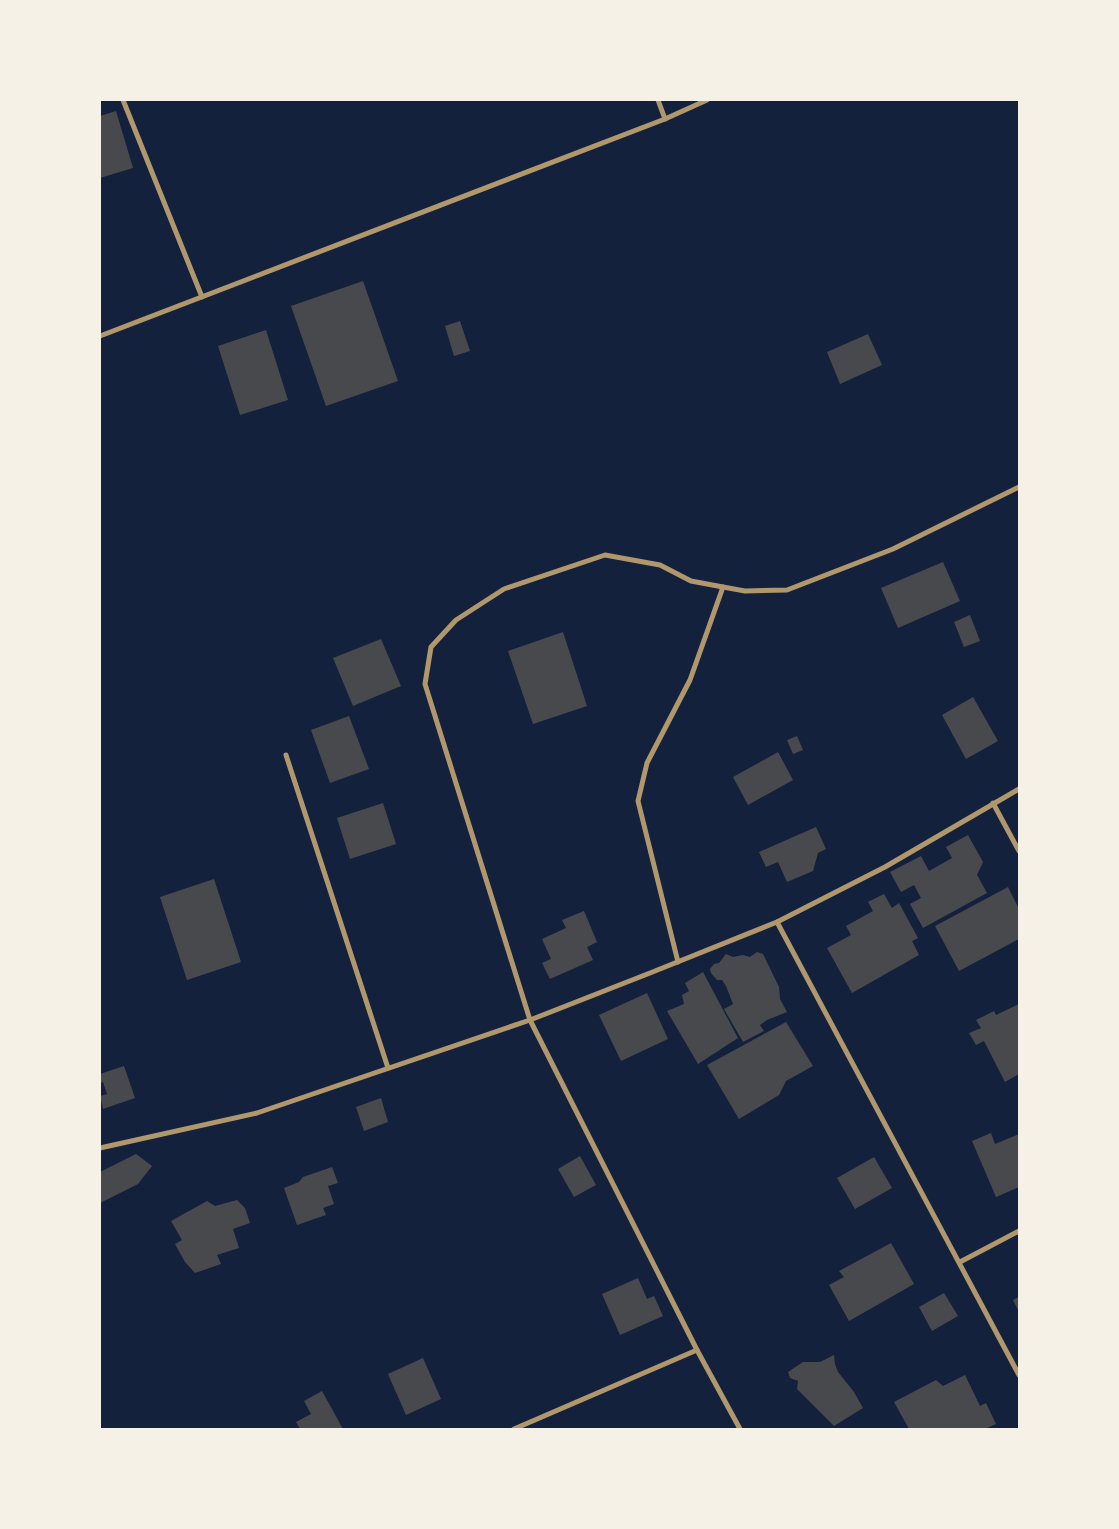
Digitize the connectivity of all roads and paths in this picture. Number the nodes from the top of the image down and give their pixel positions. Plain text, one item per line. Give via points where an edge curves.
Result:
1 (123, 100) edge
2 (658, 100) edge
3 (707, 100) edge
4 (665, 119) junction
5 (202, 297) junction
6 (100, 336) edge
7 (1019, 488) edge
8 (723, 587) junction
9 (286, 755) dead end
10 (1019, 789) edge
11 (994, 803) junction
12 (1019, 851) edge
13 (777, 922) junction
14 (678, 962) junction
15 (530, 1020) junction
16 (388, 1068) junction
17 (100, 1148) edge
18 (1019, 1231) edge
19 (960, 1262) junction
20 (697, 1350) junction
21 (1019, 1375) edge
22 (514, 1429) edge
23 (740, 1429) edge

1 - 5 street
2 - 4 street
3 - 4 street
4 - 5 street
5 - 6 street
7 - 8 street via 893,549 787,590 745,591
8 - 14 street via 690,680 647,763 638,801
8 - 15 street via 691,581 660,565 605,555 504,589 456,620 430,647 425,684
9 - 16 street
10 - 11 street
11 - 12 street
11 - 13 street via 885,867
13 - 14 street
13 - 19 street
14 - 15 street
15 - 16 street
15 - 20 street
16 - 17 street via 257,1113
18 - 19 street
19 - 21 street
20 - 22 street
20 - 23 street

